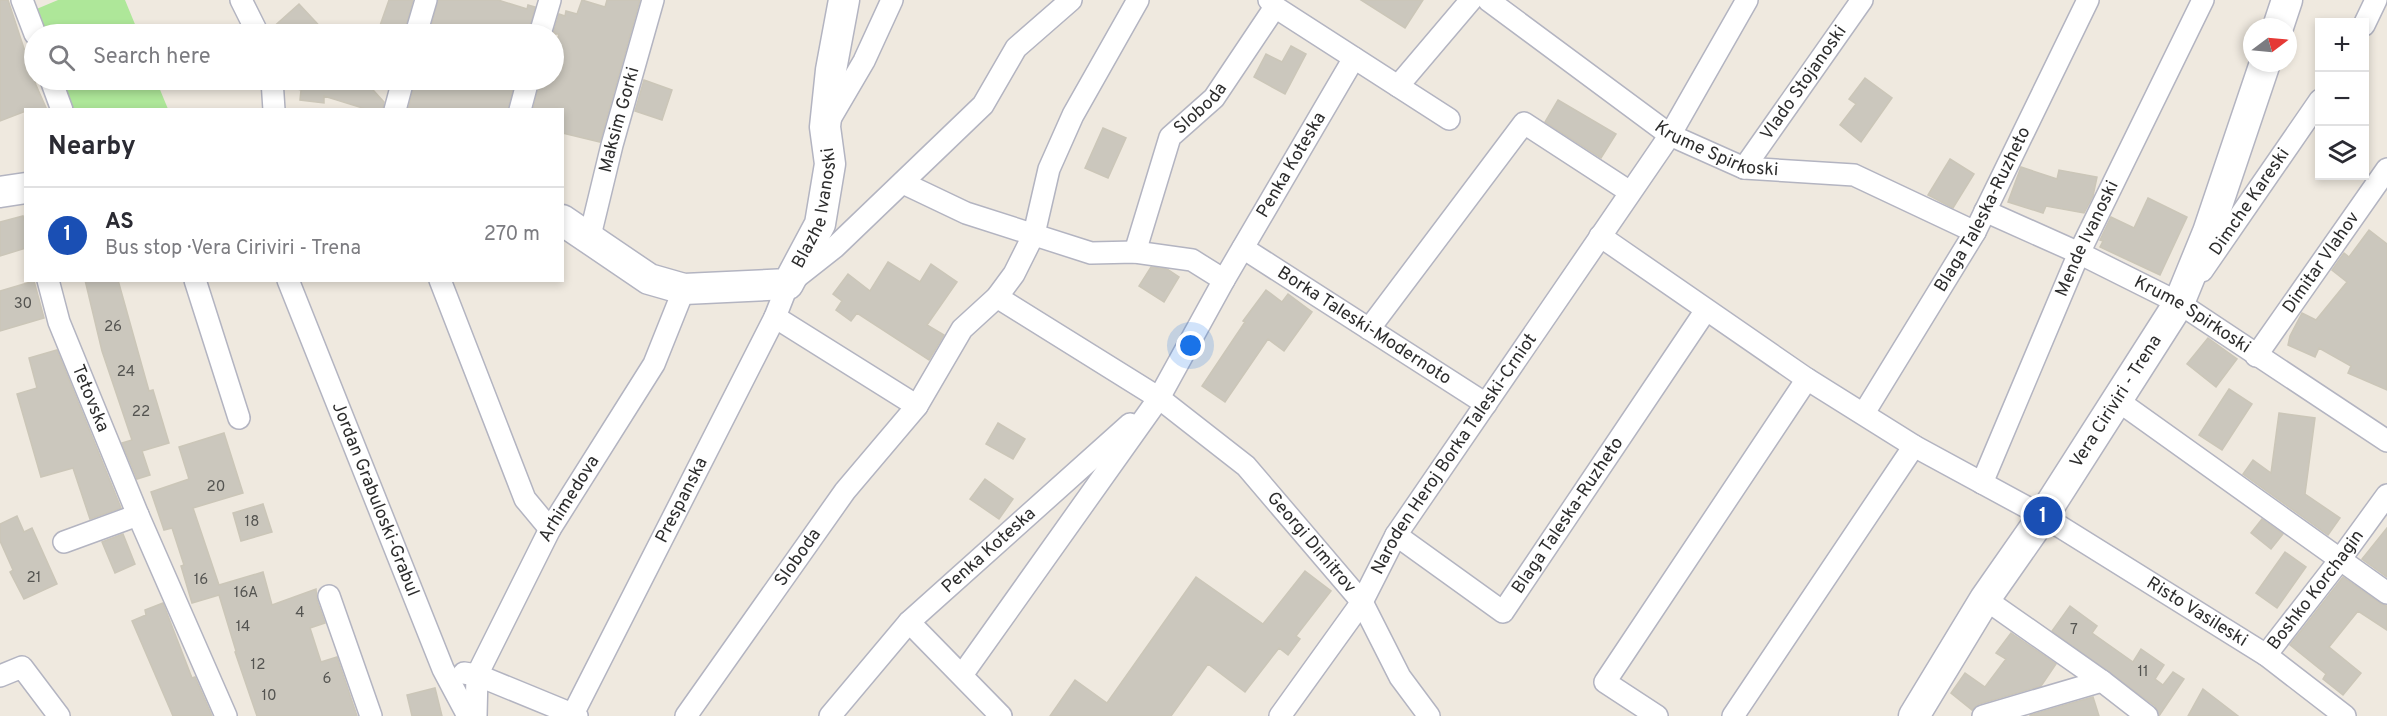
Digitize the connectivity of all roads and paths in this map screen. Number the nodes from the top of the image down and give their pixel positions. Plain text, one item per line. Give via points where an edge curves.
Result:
1 (22, 0) edge
2 (241, 0) edge
3 (426, 0) edge
4 (550, 0) edge
5 (653, 0) edge
6 (844, 0) edge
7 (892, 0) edge
8 (1071, 0) edge
9 (1138, 0) edge
10 (1747, 0) edge
11 (1862, 0) edge
12 (2088, 0) edge
13 (2203, 0) edge
14 (2287, 0) edge
15 (2376, 0) edge
16 (1474, 1) edge
17 (1272, 3) edge
18 (2281, 18) edge
19 (2367, 18) edge
20 (31, 24) edge
21 (253, 24) edge
22 (419, 24) edge
23 (543, 24) edge
24 (1354, 58) junction
25 (2262, 72) edge
26 (1398, 86) junction
27 (55, 90) edge
28 (273, 90) edge
29 (400, 90) edge
30 (525, 90) edge
31 (2315, 106) edge
32 (61, 108) edge
33 (274, 108) edge
34 (396, 108) edge
35 (521, 108) edge
36 (1449, 118) dead end
37 (825, 127) junction
38 (1670, 135) junction
39 (1744, 168) junction
40 (2387, 169) edge
41 (903, 183) junction
42 (1630, 192) junction
43 (1985, 211) junction
44 (564, 221) edge
45 (1975, 232) junction
46 (1034, 234) junction
47 (1600, 236) junction
48 (589, 240) junction
49 (1243, 248) junction
50 (1135, 252) junction
51 (2079, 253) junction
52 (1224, 280) junction
53 (48, 282) edge
54 (196, 282) edge
55 (289, 282) edge
56 (441, 282) edge
57 (788, 284) junction
58 (684, 289) junction
59 (997, 297) junction
60 (2179, 303) junction
61 (1706, 310) junction
62 (775, 317) junction
63 (1369, 329) junction
64 (2256, 356) junction
65 (1807, 379) junction
66 (1159, 398) junction
67 (2117, 400) junction
68 (1486, 404) junction
69 (917, 406) junction
70 (1864, 413) junction
71 (239, 418) dead end
72 (2387, 441) edge
73 (1914, 446) junction
74 (1982, 483) junction
75 (2387, 495) edge
76 (138, 515) junction
77 (2043, 516) junction
78 (550, 529) junction
79 (1396, 535) junction
80 (64, 542) dead end
81 (2339, 561) junction
82 (2387, 593) edge
83 (329, 596) dead end
84 (1985, 599) junction
85 (1362, 602) junction
86 (909, 622) junction
87 (2266, 655) junction
88 (443, 669) junction
89 (477, 675) junction
90 (962, 675) junction
91 (0, 676) edge
92 (2102, 681) junction
93 (575, 715) edge
94 (59, 716) edge
95 (226, 716) edge
96 (371, 716) edge
97 (468, 716) edge
98 (476, 716) edge
99 (686, 716) edge
100 (830, 716) edge
101 (1001, 716) edge
102 (1280, 716) edge
103 (1429, 716) edge
104 (1657, 716) edge
105 (1733, 716) edge
106 (1914, 716) edge
107 (1983, 716) edge
108 (2147, 716) edge
109 (2345, 716) edge

1 - 20 street
2 - 21 street
3 - 22 street
4 - 23 street
5 - 48 street, Maksim Gorki
6 - 37 street, Blazhe Ivanoski
7 - 37 street, Blazhe Ivanoski via 864,61
8 - 41 street via 1016,48 983,105
9 - 46 street, Sloboda via 1073,115 1049,169
10 - 38 street, Naroden Heroj Borka Taleski-Crniot
11 - 39 street, Vlado Stojanoski
12 - 43 street, Blaga Taleska-Ruzheto
13 - 51 street, Mende Ivanoski
14 - 18 street
15 - 19 street
16 - 26 street
16 - 38 street, Krume Spirkoski
17 - 24 street
17 - 50 street, Sloboda via 1214,98 1170,137
24 - 26 street
24 - 49 street, Penka Koteska
25 - 60 street, Vera Ciriviri - Trena via 2208,232
26 - 36 street
27 - 32 street
28 - 33 street
29 - 34 street
30 - 35 street
31 - 60 street, Dimche Kareski
37 - 57 street, Blazhe Ivanoski via 830,164 820,224
38 - 39 street, Krume Spirkoski
38 - 42 street, Naroden Heroj Borka Taleski-Crniot
39 - 45 street, Krume Spirkoski via 1854,175
40 - 64 street, Dimitar Vlahov
41 - 46 street via 966,213
41 - 57 street via 835,247
42 - 47 street, Naroden Heroj Borka Taleski-Crniot
42 - 63 street via 1524,123
43 - 45 street, Blaga Taleska-Ruzheto
43 - 51 street, Krume Spirkoski
44 - 48 street
45 - 70 street, Blaga Taleska-Ruzheto
46 - 50 street via 1091,254
46 - 59 street, Sloboda via 1014,274
47 - 61 street
47 - 68 street, Naroden Heroj Borka Taleski-Crniot
48 - 58 street via 649,279
49 - 52 street, Penka Koteska
49 - 63 street, Borka Taleski-Modernoto
50 - 52 street via 1192,260
51 - 60 street, Krume Spirkoski
51 - 74 street, Mende Ivanoski
52 - 66 street, Penka Koteska
53 - 76 street, Tetovska via 58,322
54 - 71 street
55 - 88 street, Jordan Grabuloski-Grabul
56 - 78 street via 525,499
57 - 58 street
57 - 62 street, Prespanska
58 - 78 street, Arhimedova via 654,364
59 - 66 street
59 - 69 street, Sloboda via 962,329
60 - 64 street, Krume Spirkoski
60 - 67 street, Vera Ciriviri - Trena
61 - 65 street
61 - 79 street, Blaga Taleska-Ruzheto via 1503,612
62 - 69 street
62 - 93 street, Prespanska
63 - 68 street, Borka Taleski-Modernoto
64 - 72 street, Krume Spirkoski
65 - 70 street
65 - 104 street via 1605,682
66 - 85 street, Georgi Dimitrov via 1246,466
66 - 86 street, Penka Koteska
66 - 90 street, Penka Koteska
67 - 77 street, Vera Ciriviri - Trena
67 - 81 street
68 - 79 street, Naroden Heroj Borka Taleski-Crniot
69 - 99 street, Sloboda via 845,491
70 - 73 street
73 - 74 street
73 - 105 street
74 - 77 street
75 - 81 street, Boshko Korchagin
76 - 80 street
76 - 95 street, Tetovska
77 - 84 street, Vera Ciriviri - Trena
77 - 87 street, Risto Vasileski
78 - 89 street, Arhimedova
79 - 85 street, Naroden Heroj Borka Taleski-Crniot
81 - 82 street
81 - 87 street, Boshko Korchagin
83 - 96 street
84 - 92 street
84 - 106 street, Vera Ciriviri - Trena
85 - 102 street, Naroden Heroj Borka Taleski-Crniot
85 - 103 street, Georgi Dimitrov via 1400,677
86 - 90 street
86 - 100 street, Penka Koteska
87 - 109 street, Risto Vasileski
88 - 89 street, Prespanska
88 - 97 street, Jordan Grabuloski-Grabul
89 - 93 street, Prespanska
89 - 98 street, Arhimedova
90 - 101 street
91 - 94 street via 22,667
92 - 107 street
92 - 108 street

